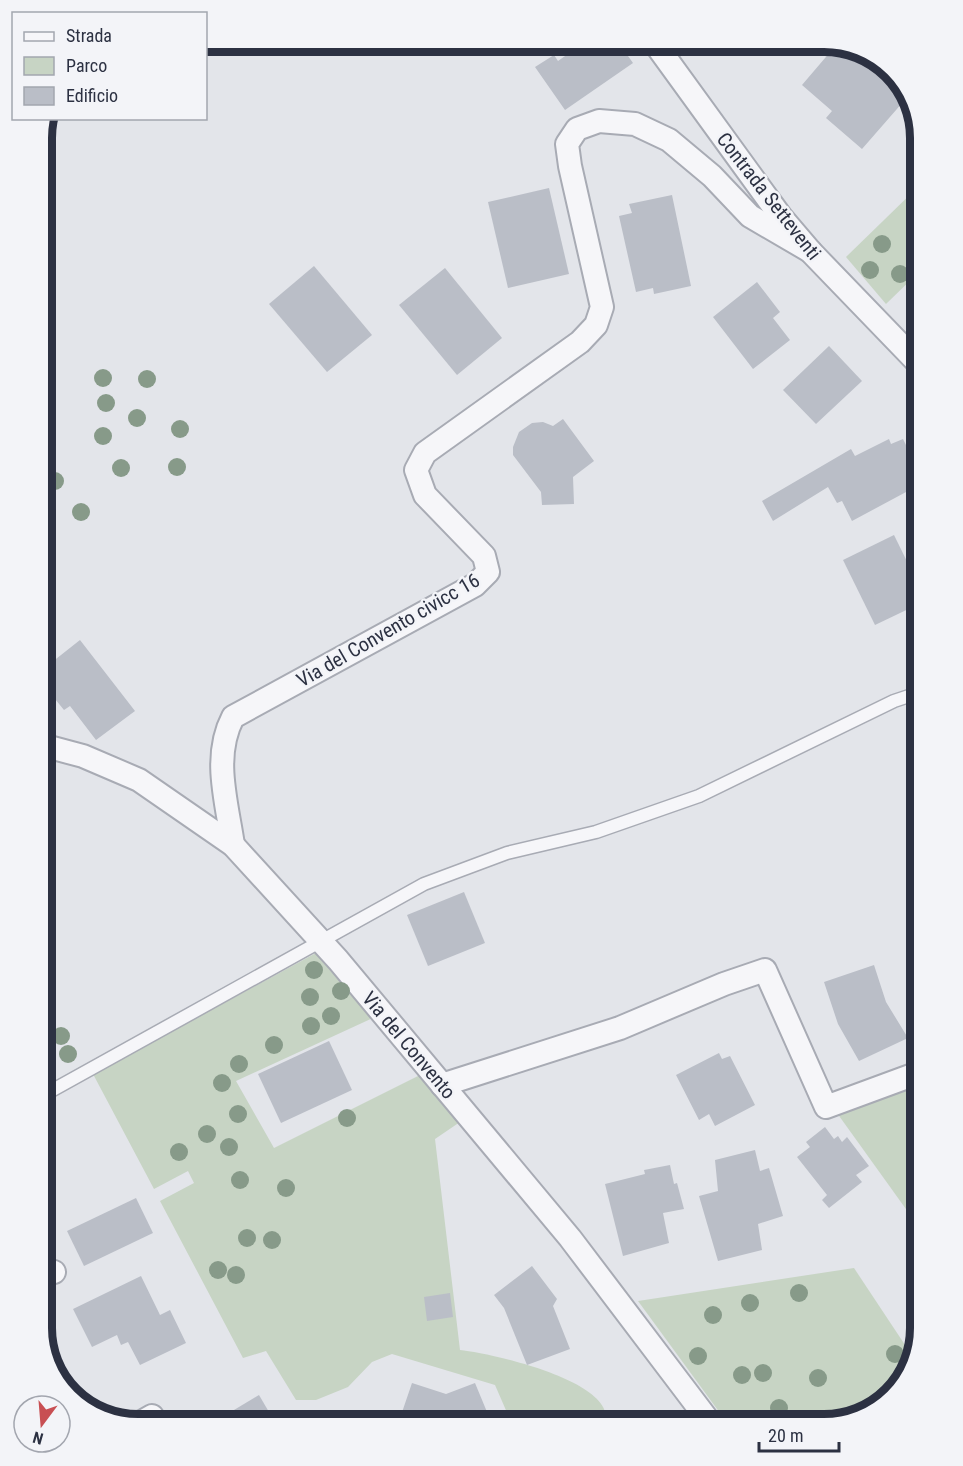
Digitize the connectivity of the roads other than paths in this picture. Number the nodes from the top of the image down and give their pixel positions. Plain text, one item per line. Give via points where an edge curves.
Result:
1 (662, 53) edge
2 (810, 251) junction
3 (910, 355) edge
4 (910, 696) edge
5 (52, 748) edge
6 (233, 845) junction
7 (321, 941) junction
8 (910, 1076) edge
9 (442, 1085) junction
10 (52, 1090) edge
11 (703, 1414) edge

1 - 2 street, Contrada Setteventi via 780,217
2 - 3 street, Contrada Setteventi
2 - 6 street, Via del Convento civicc 16 via 750,216 712,176 669,140 634,124 599,121 577,129 567,144 602,307 596,325 580,342 425,453 416,470 425,495 484,556 488,572 475,585 233,717 225,732 220,759
4 - 7 lane via 699,796 596,832 507,853 424,884
5 - 6 street, Via del Convento via 139,780
6 - 7 street, Via del Convento
7 - 9 street, Via del Convento
7 - 10 lane
8 - 9 street via 826,1107 765,970 620,1028
9 - 11 street, Via del Convento via 570,1238

